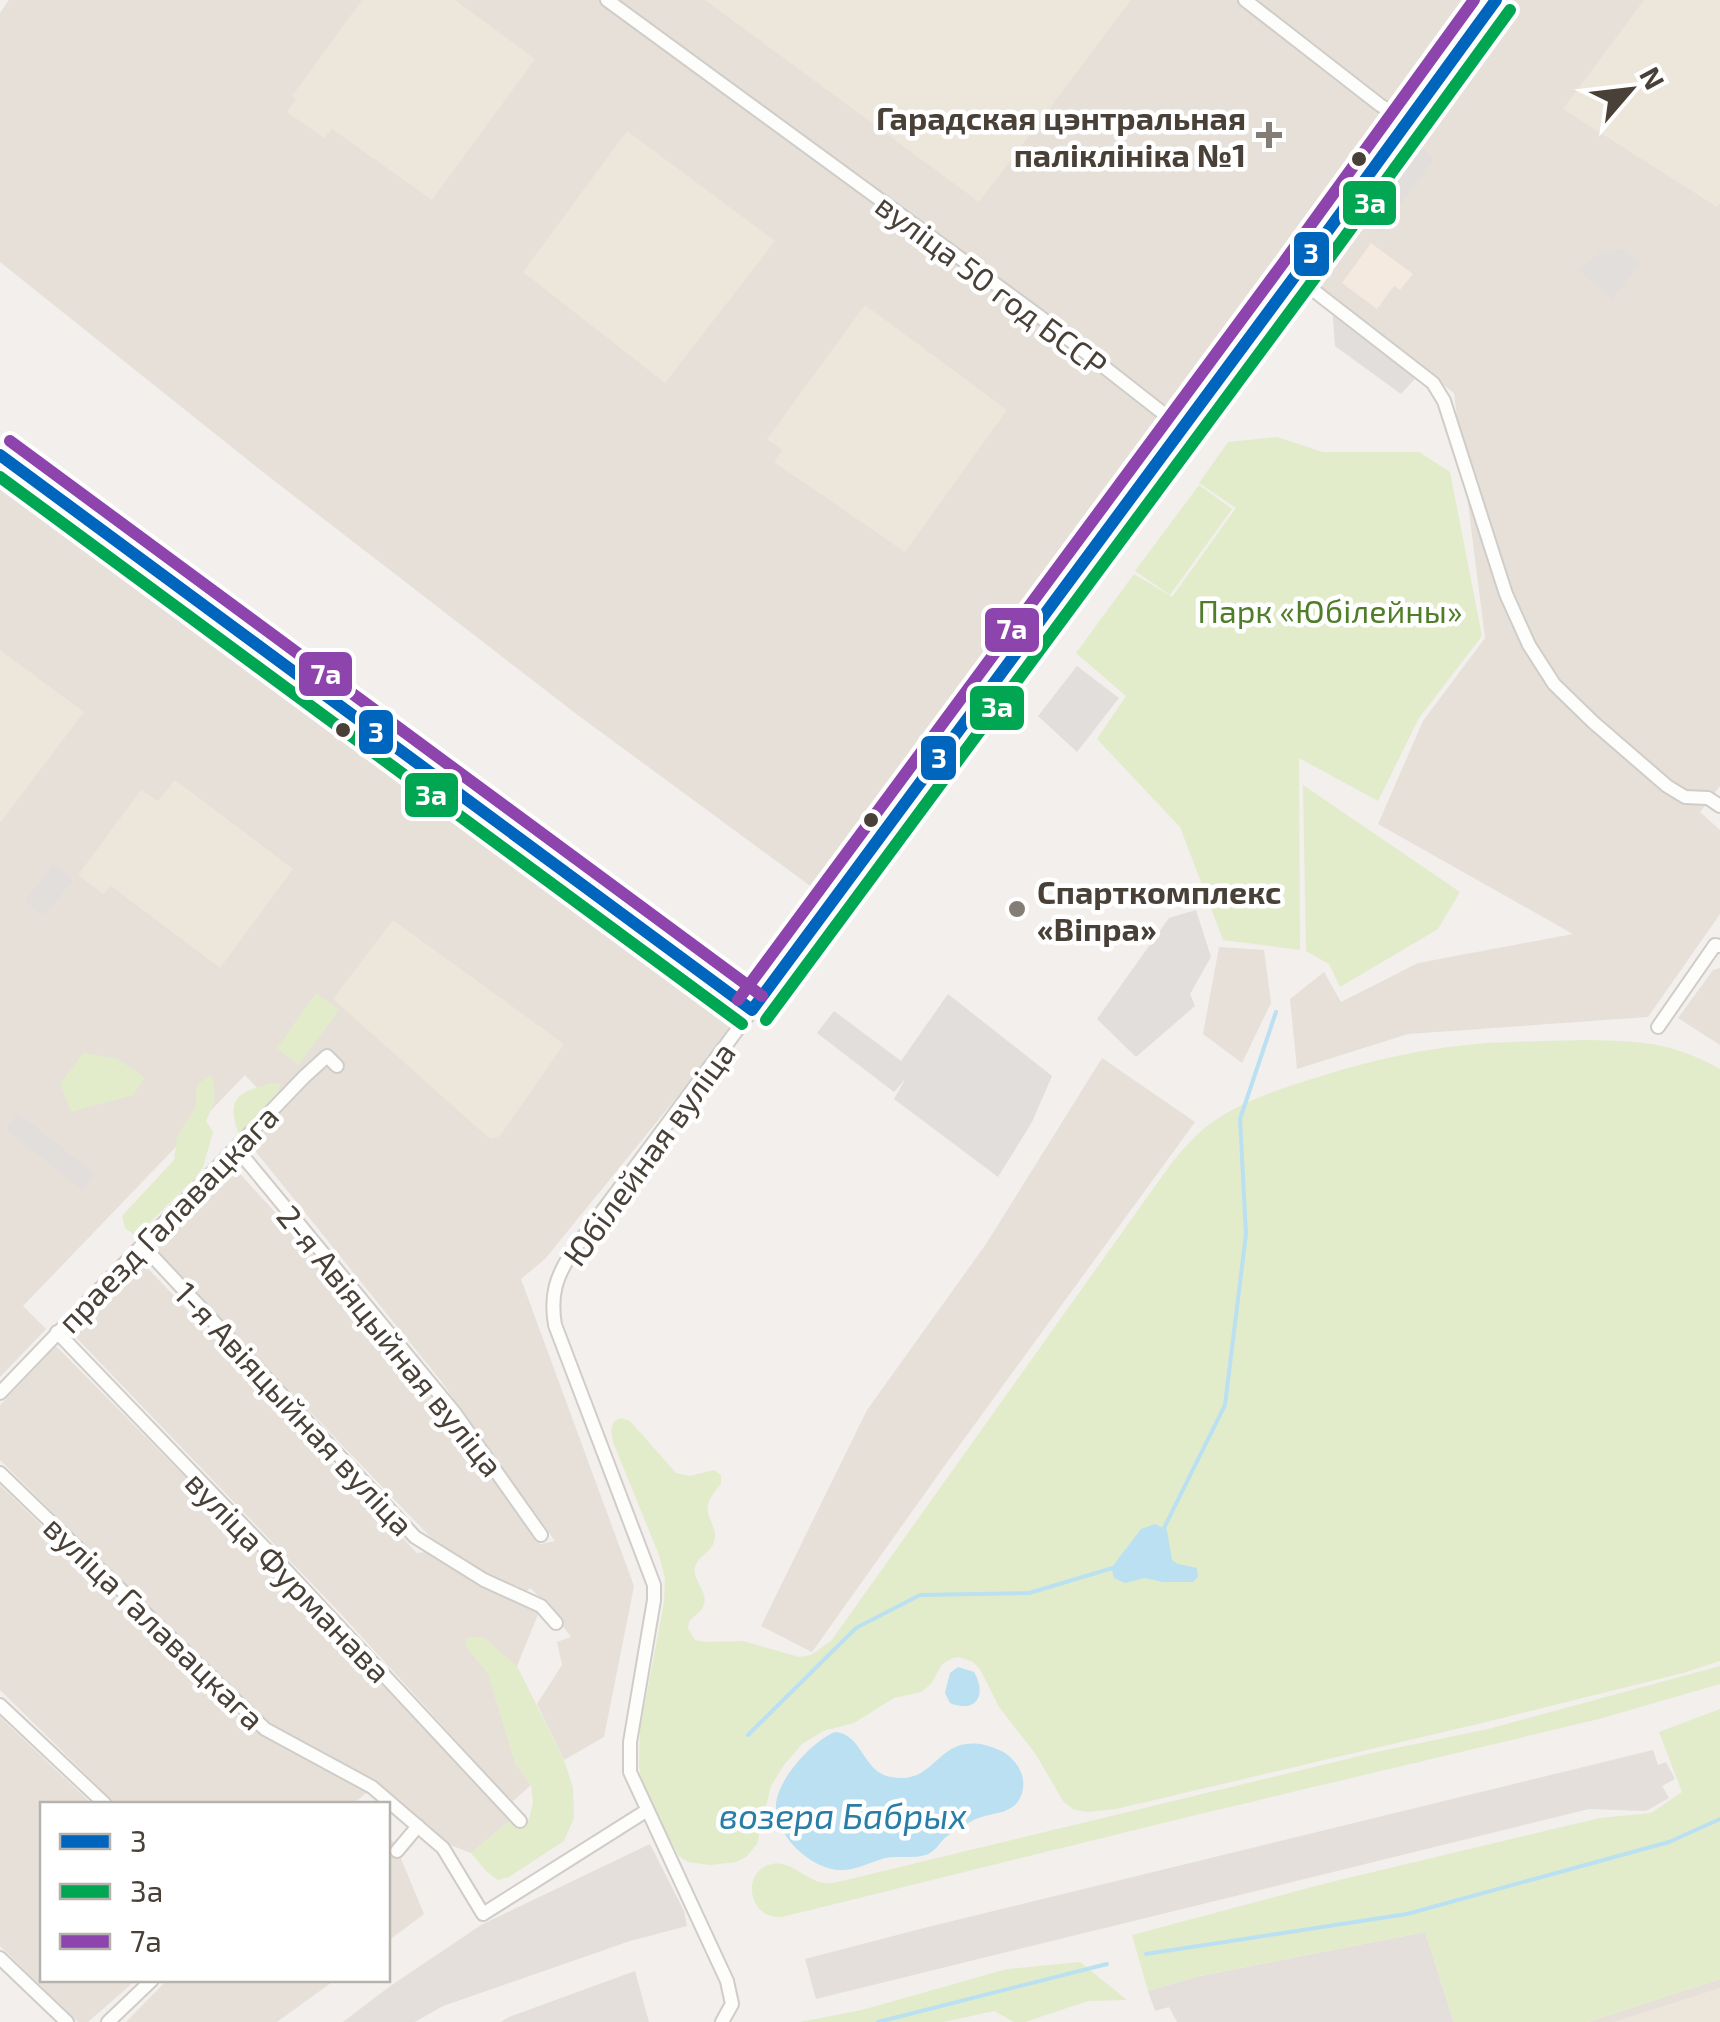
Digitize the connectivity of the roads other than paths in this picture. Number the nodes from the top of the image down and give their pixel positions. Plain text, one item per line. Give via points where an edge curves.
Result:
1 (607, 0) edge
2 (1245, 0) edge
3 (1496, 0) edge
4 (1406, 120) junction
5 (1295, 276) junction
6 (1182, 428) junction
7 (0, 455) edge
8 (1720, 806) edge
9 (1718, 943) edge
10 (752, 1010) junction
11 (1658, 1027) dead end
12 (337, 1066) dead end
13 (237, 1150) junction
14 (142, 1245) junction
15 (57, 1332) junction
16 (0, 1393) edge
17 (0, 1473) edge
18 (541, 1535) dead end
19 (556, 1623) dead end
20 (0, 1705) edge
21 (103, 1802) edge
22 (390, 1802) edge
23 (390, 1802) edge
24 (646, 1810) junction
25 (520, 1821) dead end
26 (418, 1826) junction
27 (397, 1851) dead end
28 (0, 1958) edge
29 (150, 1982) edge
30 (67, 2022) edge
31 (108, 2022) edge
32 (722, 2022) edge

1 - 6 street, вуліца 50 год БССР via 1040,316
2 - 4 street
3 - 4 main road, Юбілейная вуліца
4 - 5 main road, Юбілейная вуліца
5 - 6 main road, Юбілейная вуліца
5 - 8 street via 1432,383 1444,400 1506,594 1554,684 1667,786
6 - 10 main road, Юбілейная вуліца
7 - 10 main road
9 - 11 street
10 - 24 street, Юбілейная вуліца via 572,1252 553,1293 555,1325 654,1585 629,1753
12 - 13 street, праезд Галавацкага via 326,1056
13 - 14 street, праезд Галавацкага
13 - 18 street, 2-я Авіяцыйная вуліца via 454,1412
14 - 15 street, праезд Галавацкага
14 - 19 street, 1-я Авіяцыйная вуліца via 415,1537 541,1606
15 - 16 street, праезд Галавацкага
15 - 25 street, вуліца Фурманава
17 - 22 street, вуліца Галавацкага via 265,1730
20 - 21 street
23 - 26 street, вуліца Галавацкага
24 - 26 street, вуліца Галавацкага via 483,1914 448,1855
24 - 32 street via 728,1981 732,2004
26 - 27 street
28 - 30 street
29 - 31 street

